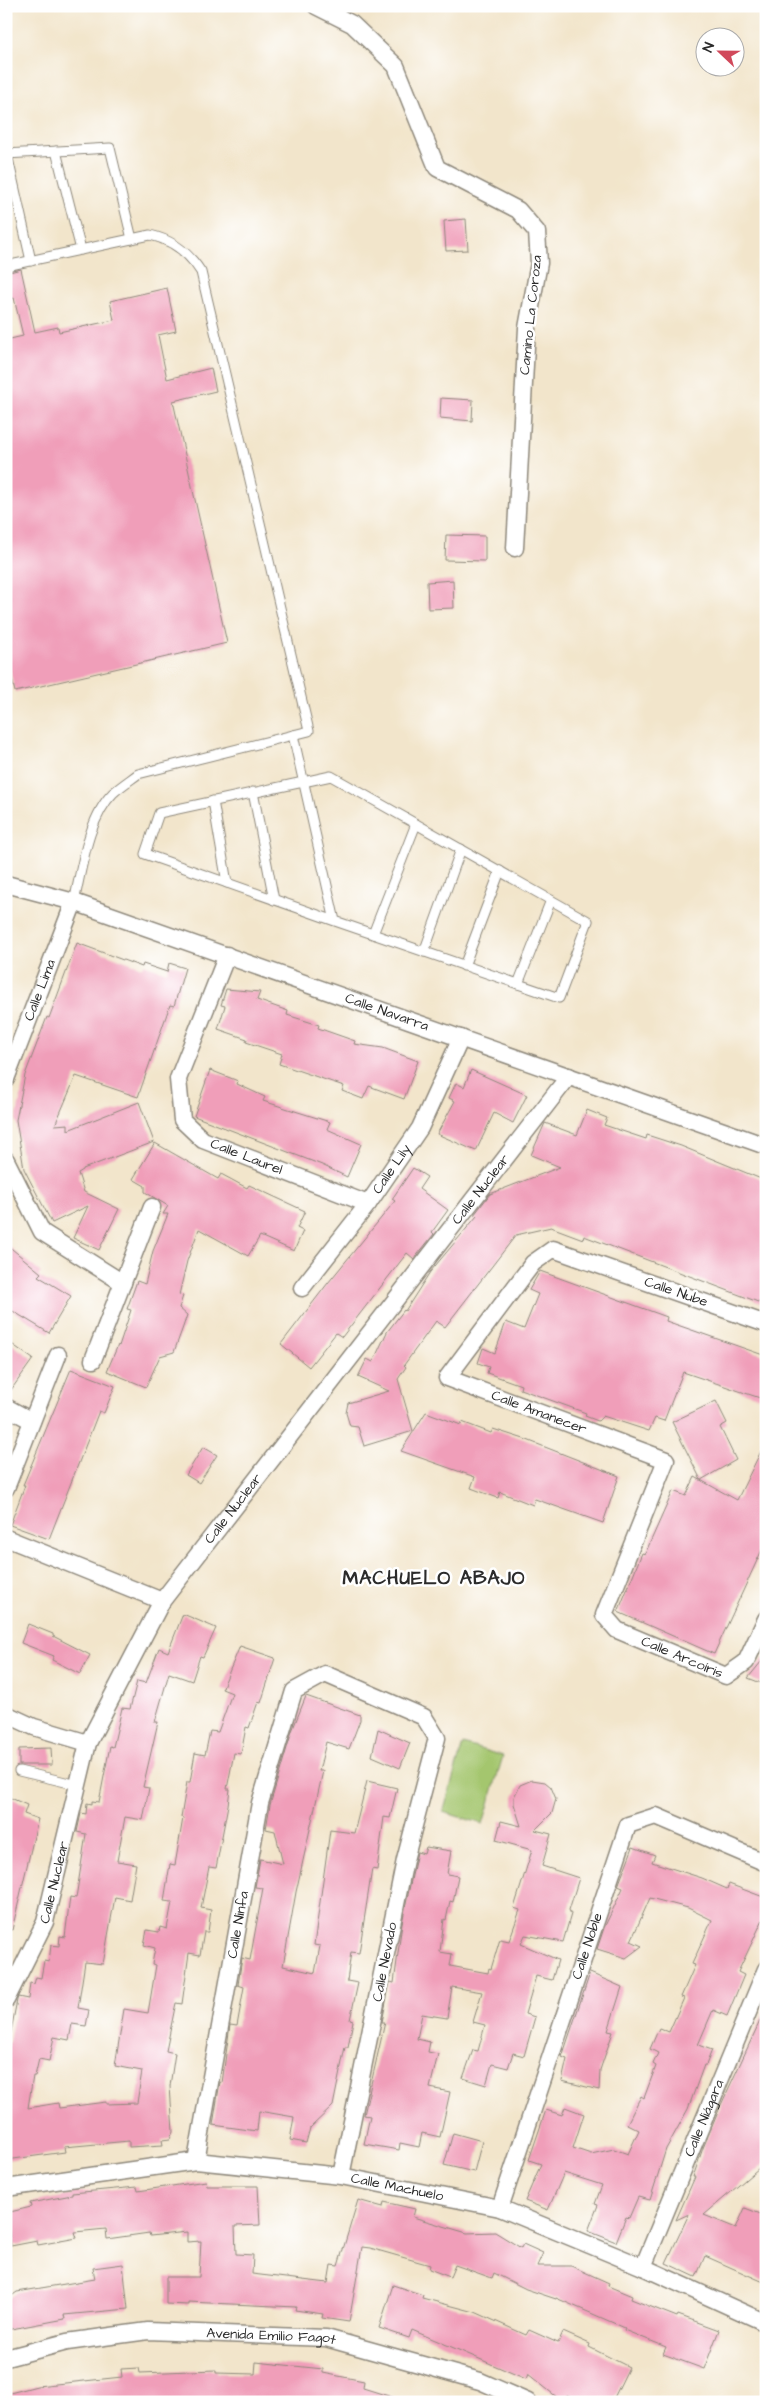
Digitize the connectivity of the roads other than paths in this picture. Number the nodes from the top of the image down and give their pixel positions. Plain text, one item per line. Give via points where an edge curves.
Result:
1 (316, 6) edge
2 (56, 151) junction
3 (7, 154) edge
4 (132, 239) junction
5 (81, 250) junction
6 (31, 261) junction
7 (6, 266) edge
8 (516, 548) dead end
9 (293, 735) junction
10 (304, 781) junction
11 (253, 792) junction
12 (213, 801) junction
13 (416, 824) junction
14 (461, 849) junction
15 (500, 871) junction
16 (227, 883) junction
17 (6, 884) edge
18 (274, 900) junction
19 (550, 900) junction
20 (74, 902) junction
21 (335, 921) junction
22 (373, 934) junction
23 (424, 952) junction
24 (227, 955) junction
25 (464, 966) junction
26 (518, 984) junction
27 (461, 1038) junction
28 (569, 1076) junction
29 (6, 1079) edge
30 (766, 1146) edge
31 (6, 1160) edge
32 (368, 1204) junction
33 (152, 1207) dead end
34 (586, 1261) joint
35 (123, 1283) junction
36 (302, 1288) dead end
37 (766, 1324) edge
38 (58, 1355) dead end
39 (93, 1360) dead end
40 (6, 1407) edge
41 (32, 1421) junction
42 (6, 1488) edge
43 (6, 1538) edge
44 (162, 1601) junction
45 (604, 1615) joint
46 (766, 1619) edge
47 (6, 1714) edge
48 (88, 1743) junction
49 (434, 1749) joint
50 (18, 1771) dead end
51 (78, 1785) junction
52 (766, 1864) edge
53 (766, 1968) edge
54 (6, 1999) edge
55 (196, 2161) junction
56 (341, 2176) junction
57 (6, 2188) edge
58 (500, 2208) junction
59 (643, 2267) junction
60 (766, 2324) edge
61 (6, 2358) edge
62 (528, 2402) edge

1 - 8 street, Camino La Coroza via 352,24 396,66 437,168 518,210 537,232 539,263 527,328
2 - 3 lane
2 - 4 lane via 110,148
2 - 5 lane
3 - 6 lane
4 - 5 lane
4 - 9 lane via 150,235 163,238 194,260 201,272 309,731
5 - 6 lane
6 - 7 lane
9 - 10 lane
9 - 20 lane via 138,774 121,786 102,808 89,838
10 - 11 lane
10 - 13 lane via 331,776
10 - 21 lane
11 - 12 lane
11 - 18 lane
12 - 16 lane
12 - 16 lane via 158,813 145,854
13 - 14 lane
13 - 22 lane
14 - 15 lane
14 - 23 lane
15 - 19 lane
15 - 25 lane
16 - 18 lane
17 - 20 street, Calle Navarra
18 - 21 lane
19 - 26 lane
19 - 26 lane via 588,921 559,998
20 - 24 street, Calle Navarra
20 - 29 street, Calle Lima
21 - 22 lane
22 - 23 lane
23 - 25 lane
24 - 27 street, Calle Navarra
24 - 32 street, Calle Laurel via 178,1079 182,1120 203,1140
25 - 26 lane
27 - 28 street, Calle Navarra
27 - 32 street, Calle Lily via 420,1128
28 - 30 street, Calle Navarra
28 - 44 street, Calle Nuclear
31 - 35 street via 42,1232
32 - 36 street, Calle Lily
33 - 35 street
34 - 37 street, Calle Nube
34 - 45 street, Calle Amanecer via 553,1249 533,1263 448,1378 666,1460
35 - 39 street
38 - 41 street
40 - 41 street
41 - 42 street
43 - 44 street
44 - 48 street, Calle Nuclear
45 - 46 street, Calle Arcoíris via 617,1630 726,1676 746,1662
47 - 48 street via 34,1727
48 - 51 street, Calle Nuclear
49 - 55 street, Calle Ninfa via 437,1738 424,1717 325,1674 294,1691 260,1803
49 - 56 street, Calle Nevado via 405,1860
50 - 51 lane
51 - 54 street, Calle Nuclear via 45,1922
52 - 58 street, Calle Noble via 656,1816 628,1825
53 - 59 street, Calle Niágara
55 - 56 street, Calle Machuelo
55 - 57 street, Calle Machuelo
56 - 58 street, Calle Machuelo
58 - 59 street, Calle Machuelo
59 - 60 street, Calle Machuelo
61 - 62 street, Avenida Emilio Fagot via 67,2342 148,2331 326,2338 480,2381

